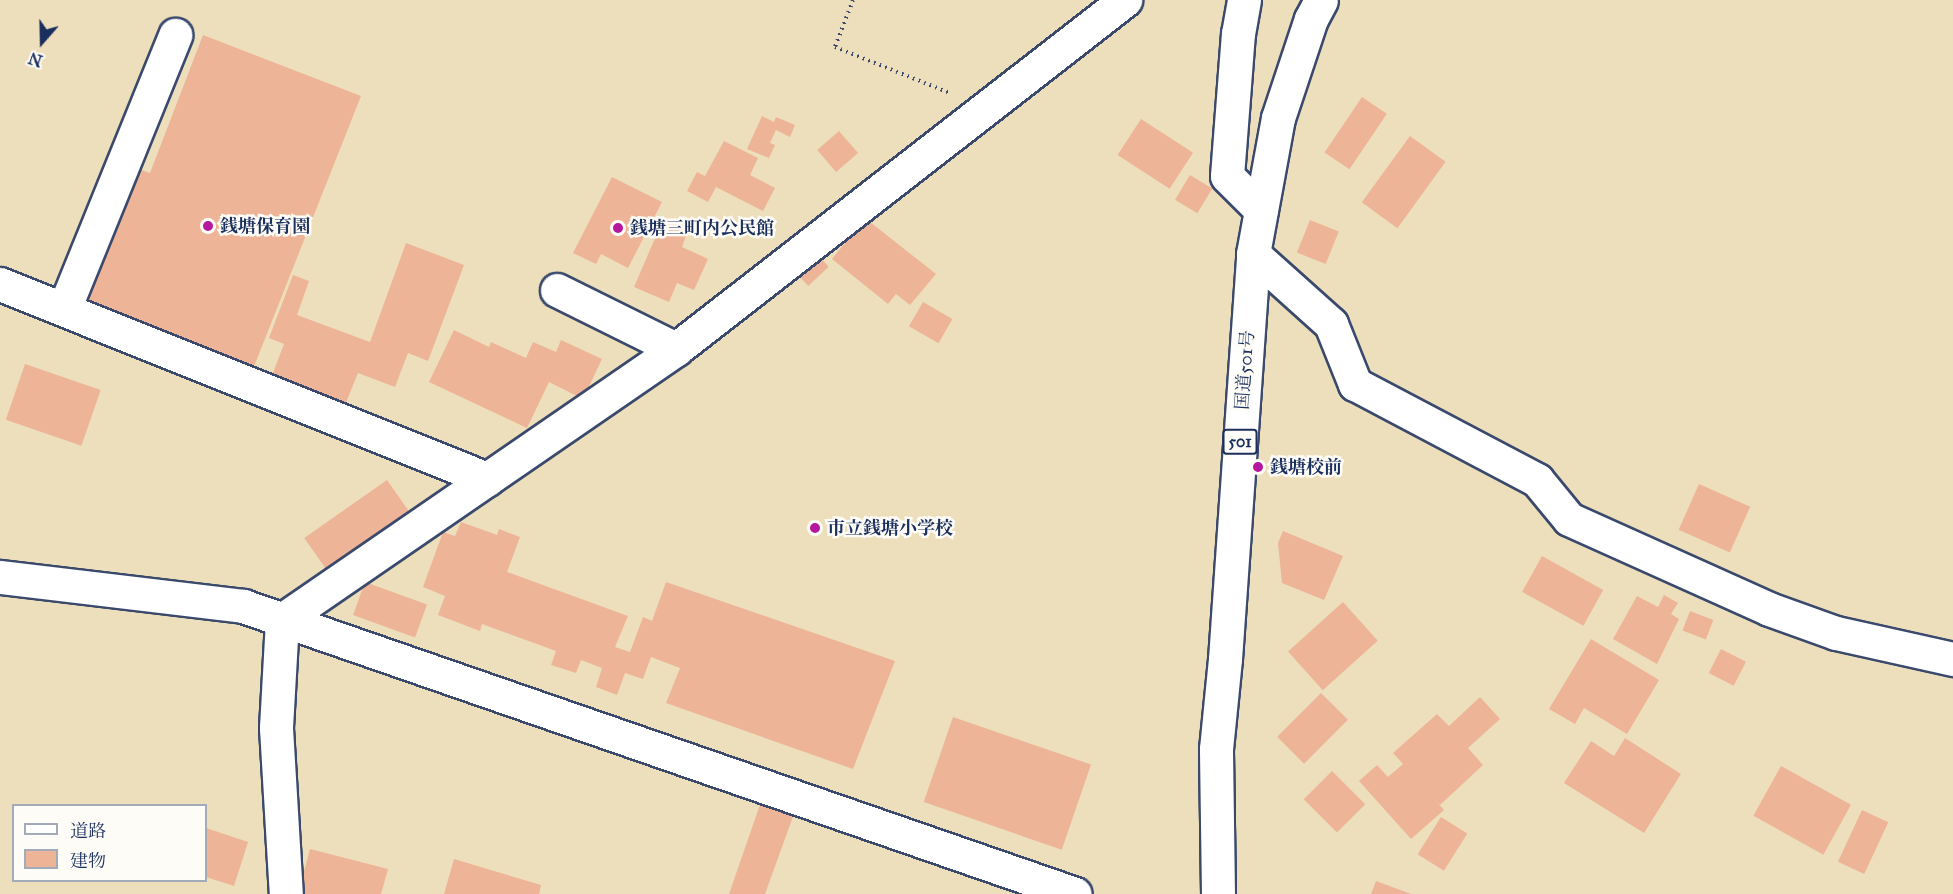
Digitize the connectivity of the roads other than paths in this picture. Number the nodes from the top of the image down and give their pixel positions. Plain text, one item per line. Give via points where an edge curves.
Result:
1 (1125, 0) edge
2 (1244, 0) edge
3 (1321, 0) edge
4 (175, 35) dead end
5 (1261, 210) junction
6 (1253, 254) junction
7 (0, 284) edge
8 (557, 290) dead end
9 (64, 309) junction
10 (676, 349) junction
11 (487, 479) junction
12 (0, 577) edge
13 (282, 621) junction
14 (1953, 658) edge
15 (286, 894) edge
16 (1075, 894) edge
17 (1218, 894) edge

1 - 10 main road
2 - 5 main road via 1227,176
3 - 5 main road, 国道501号 / 501 via 1278,118
4 - 9 main road
5 - 6 main road, 国道501号 / 501
6 - 14 main road via 1331,324 1355,384 1537,480 1569,519 1769,609 1836,633
6 - 17 main road, 国道501号 / 501 via 1216,749
7 - 9 main road
8 - 10 main road
9 - 11 main road
10 - 11 main road
11 - 13 main road
12 - 13 main road via 243,606
13 - 15 main road via 276,728
13 - 16 main road

